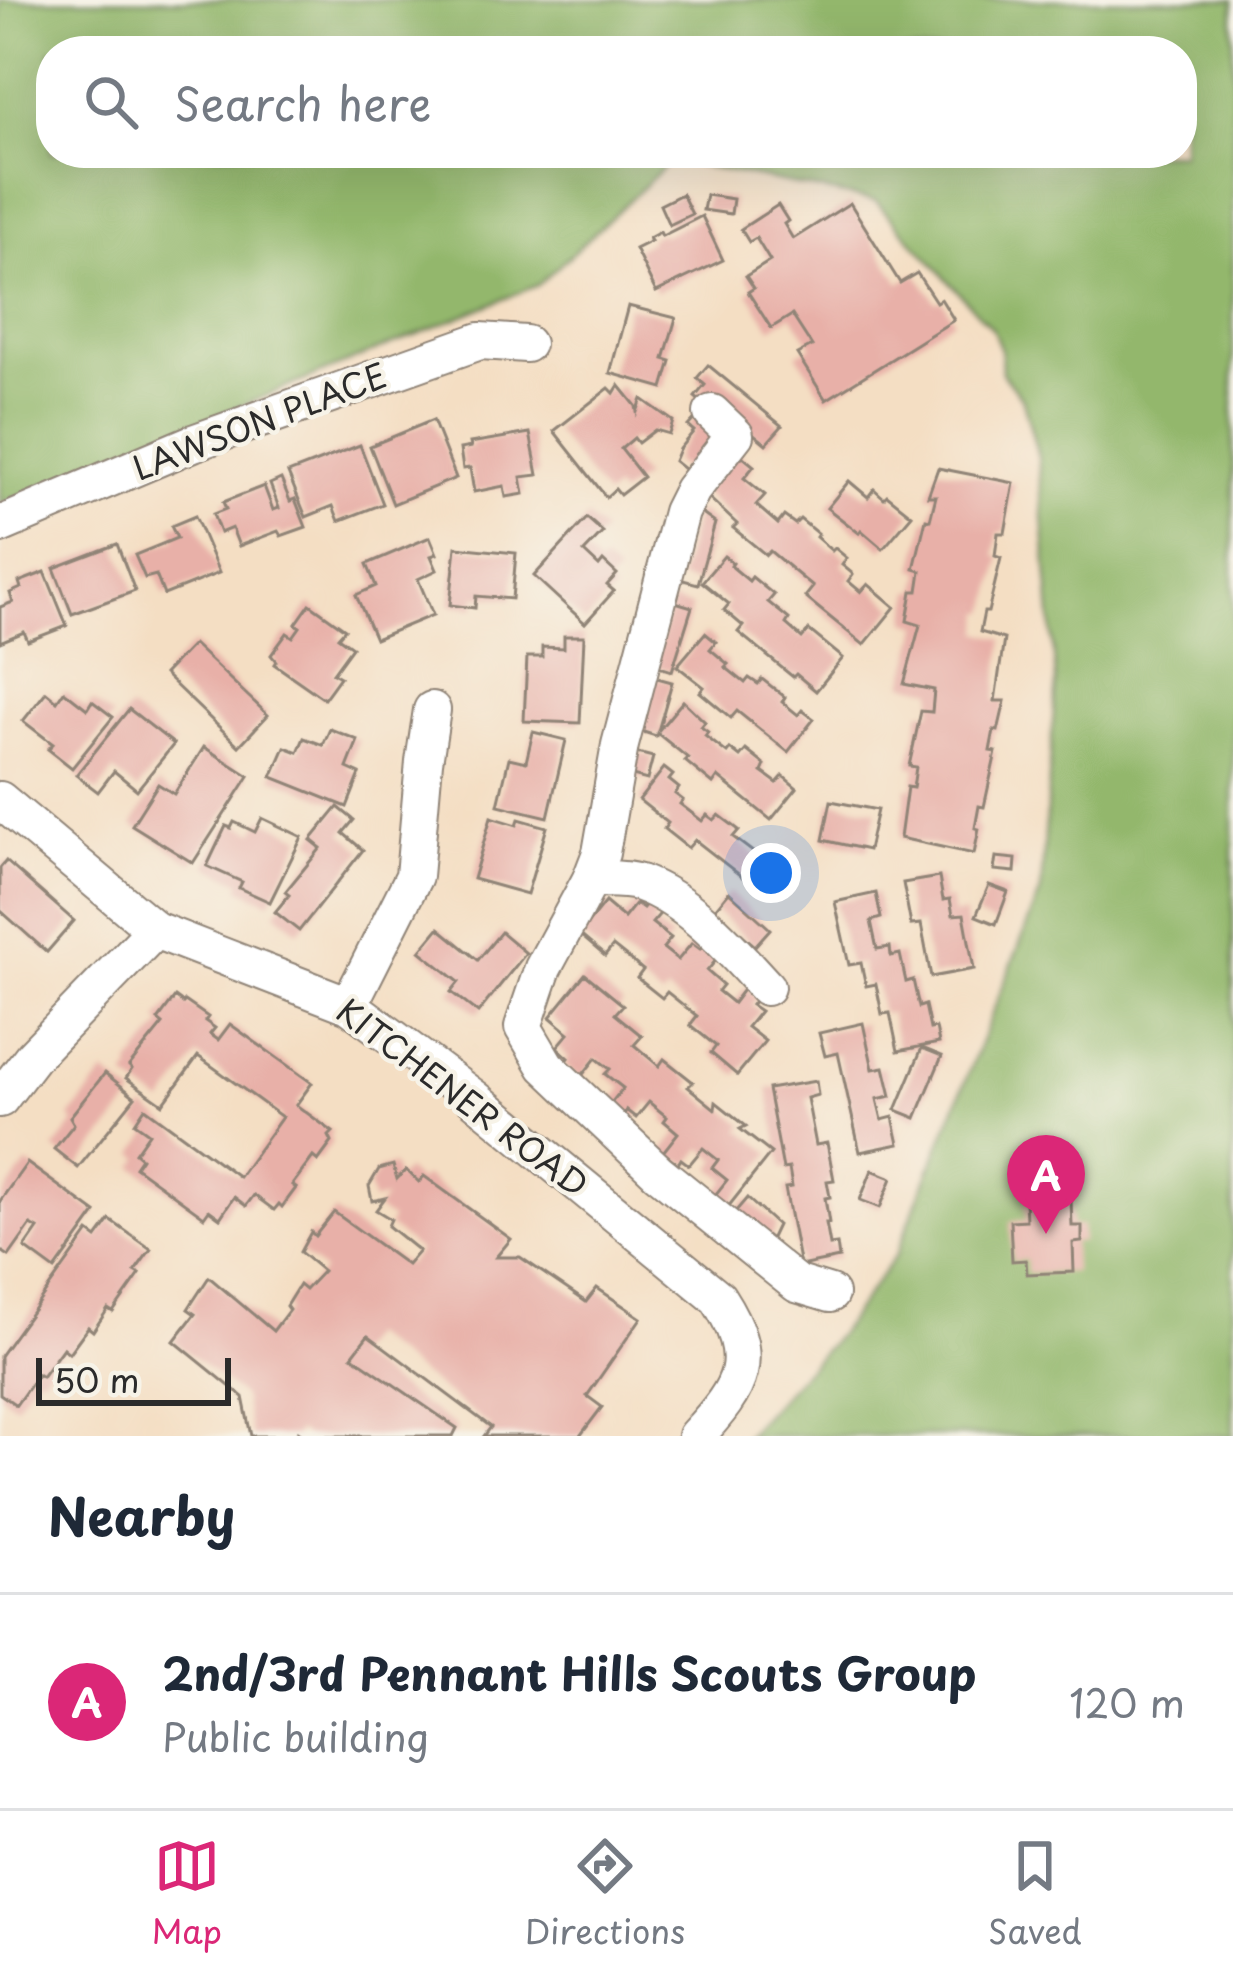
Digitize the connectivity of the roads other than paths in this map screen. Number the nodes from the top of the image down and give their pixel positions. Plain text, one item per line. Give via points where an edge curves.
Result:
1 (526, 344) dead end
2 (712, 413) dead end
3 (0, 525) edge
4 (432, 710) dead end
5 (0, 800) edge
6 (591, 879) junction
7 (155, 930) junction
8 (766, 987) dead end
9 (349, 1005) junction
10 (0, 1099) edge
11 (830, 1294) dead end
12 (696, 1436) edge

1 - 3 street, LAWSON PLACE via 480,340 193,443
2 - 6 street via 735,435 681,512
4 - 9 street via 414,877
5 - 7 street, KITCHENER ROAD
6 - 8 street via 636,881 673,900
6 - 11 street via 543,968 523,1027 545,1066 658,1172 797,1284
7 - 9 street, KITCHENER ROAD
7 - 10 street
9 - 12 street, KITCHENER ROAD via 718,1298 734,1323 741,1362 736,1387

